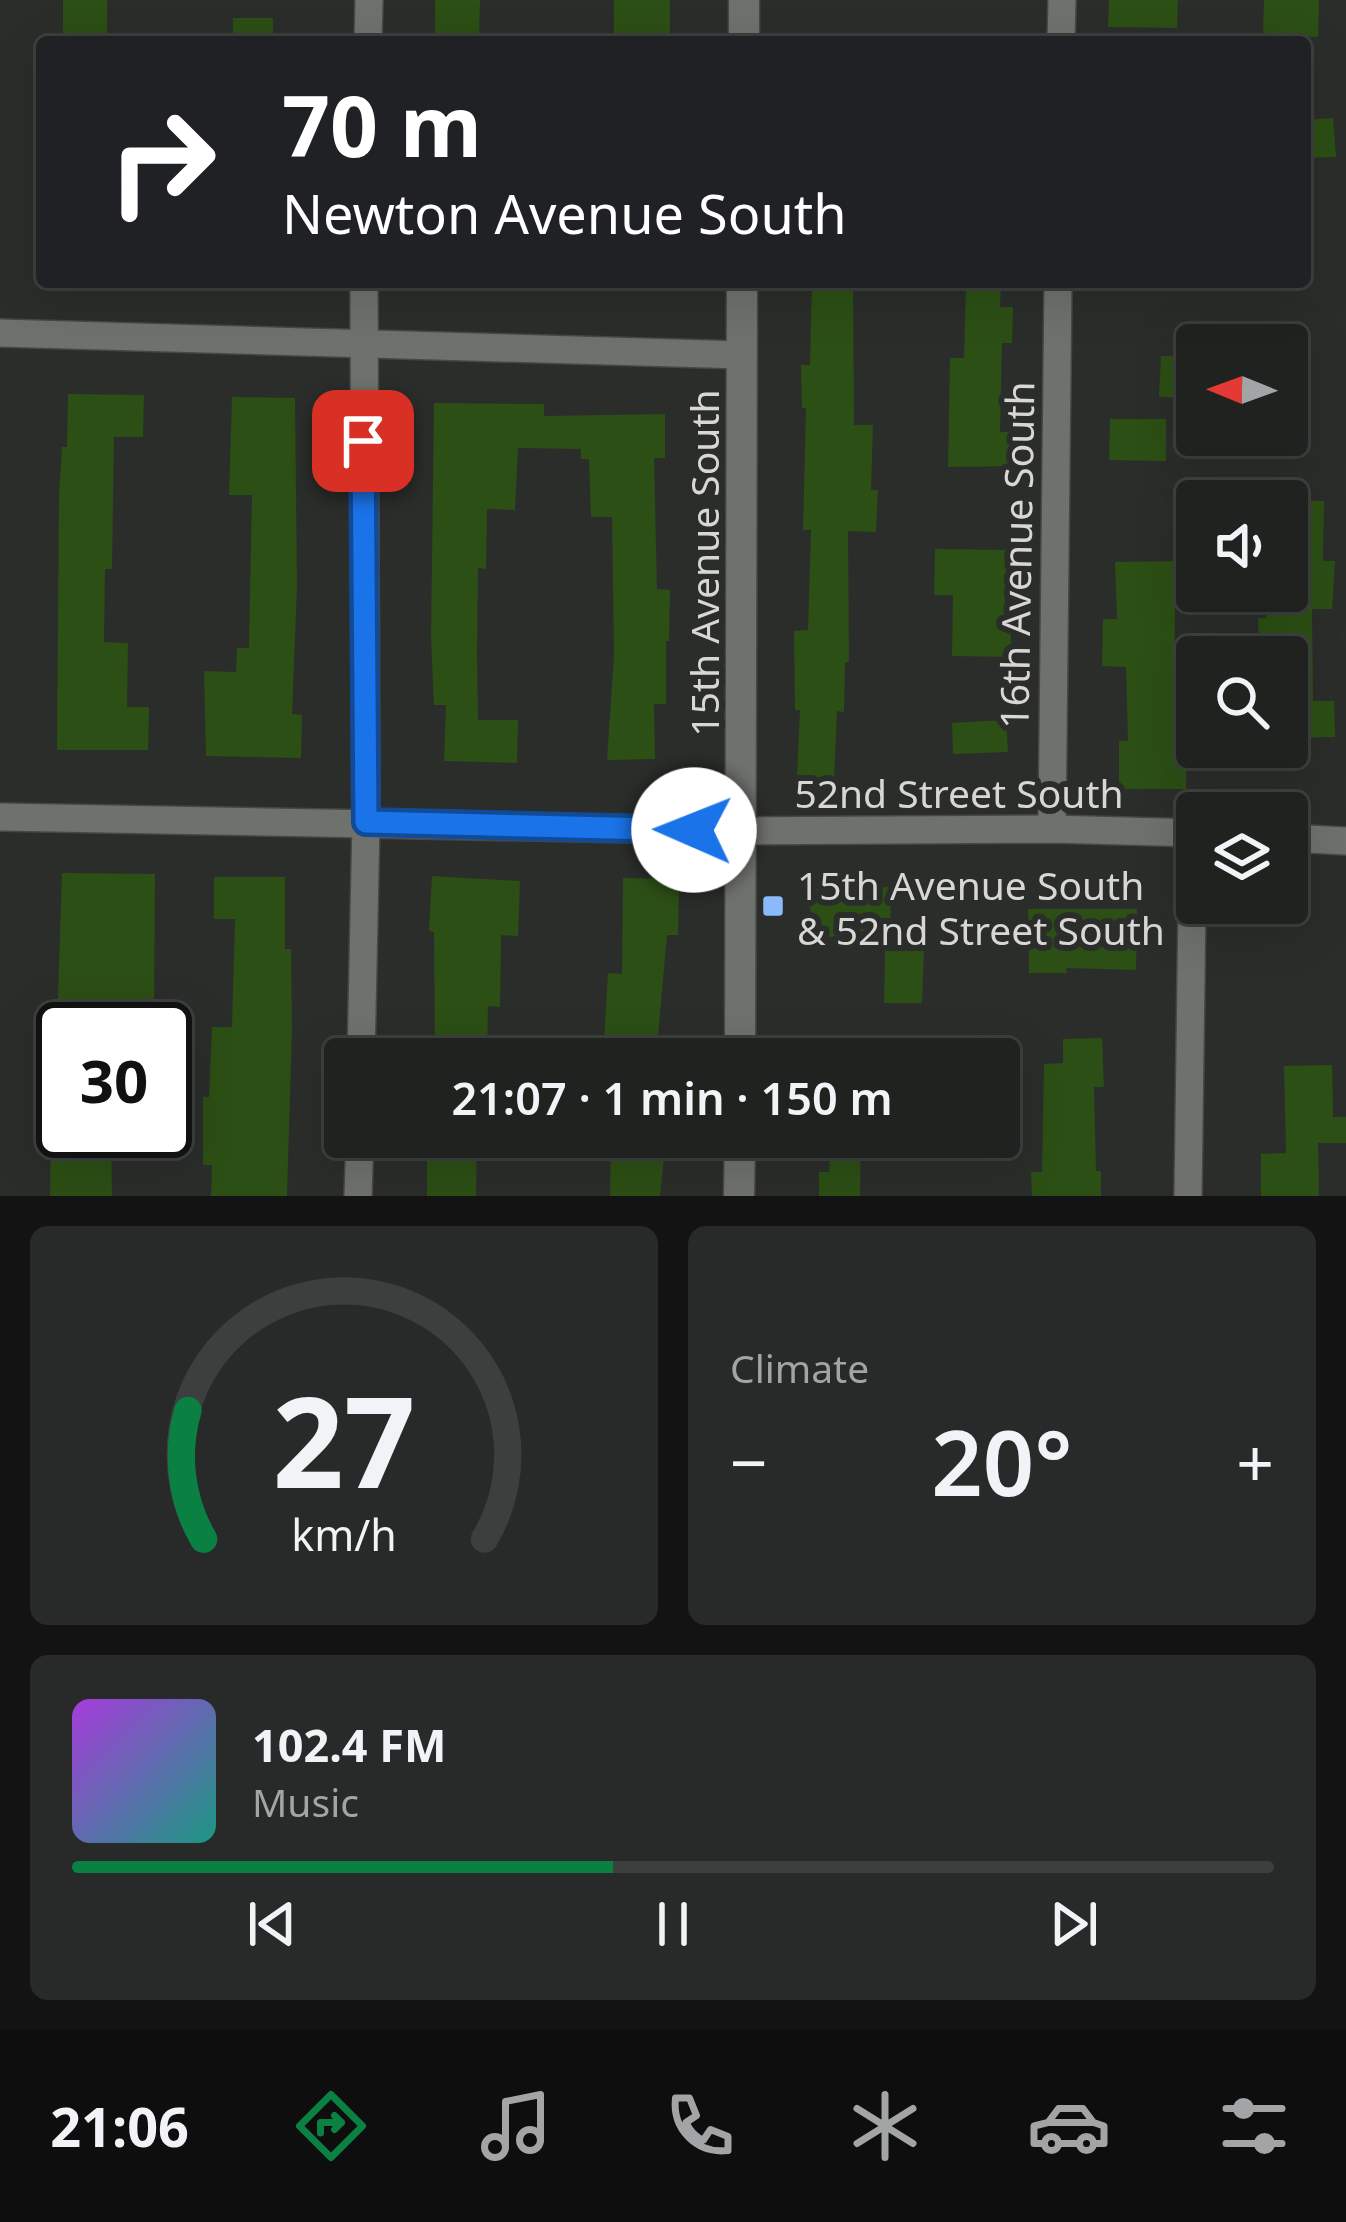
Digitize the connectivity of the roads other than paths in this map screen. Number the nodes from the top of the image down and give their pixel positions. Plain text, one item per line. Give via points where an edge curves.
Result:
1 (369, 0) edge
2 (744, 0) edge
3 (1062, 0) edge
4 (368, 36) edge
5 (744, 36) edge
6 (1061, 36) edge
7 (364, 288) edge
8 (742, 288) edge
9 (1058, 288) edge
10 (0, 333) edge
11 (363, 346) junction
12 (742, 356) junction
13 (0, 817) edge
14 (366, 822) junction
15 (1052, 829) junction
16 (742, 831) junction
17 (1176, 832) edge
18 (1308, 839) edge
19 (1346, 841) edge
20 (1193, 924) edge
21 (361, 1038) edge
22 (740, 1038) edge
23 (359, 1158) edge
24 (740, 1158) edge
25 (358, 1196) edge
26 (740, 1196) edge
27 (1188, 1196) edge

1 - 4 street
2 - 5 street
3 - 6 street
7 - 11 street
8 - 12 street, 15th Avenue South
9 - 15 street, 16th Avenue South
10 - 11 street
11 - 12 street
11 - 14 street
12 - 16 street, 15th Avenue South
13 - 14 street, 52nd Street South
14 - 16 street, 52nd Street South
14 - 21 street
15 - 16 street, 52nd Street South
15 - 17 street, 52nd Street South
16 - 22 street, 15th Avenue South
18 - 19 street
20 - 27 street
23 - 25 street
24 - 26 street

